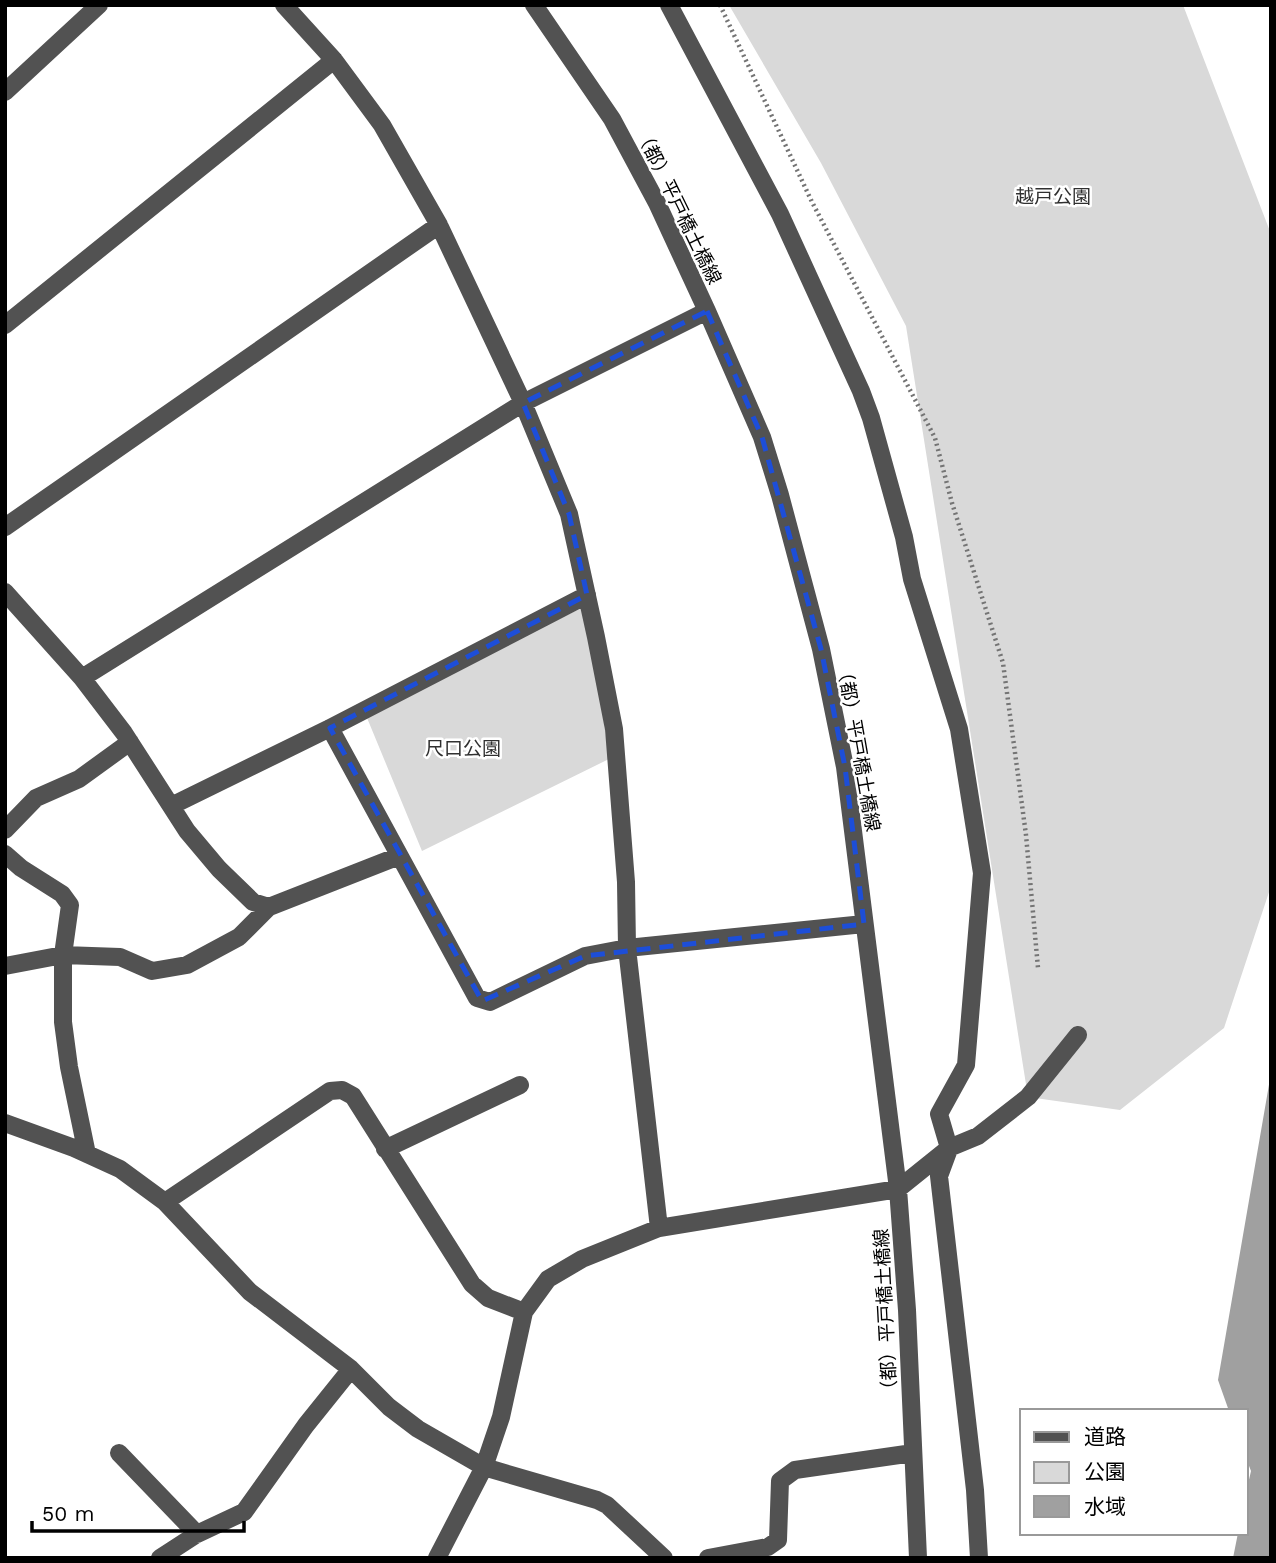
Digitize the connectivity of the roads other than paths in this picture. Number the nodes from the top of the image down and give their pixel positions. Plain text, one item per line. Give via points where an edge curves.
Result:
1 (99, 5) edge
2 (285, 5) edge
3 (534, 5) edge
4 (669, 5) edge
5 (334, 60) junction
6 (5, 92) edge
7 (439, 225) junction
8 (706, 311) junction
9 (5, 325) edge
10 (523, 403) junction
11 (5, 527) edge
12 (5, 592) edge
13 (587, 595) junction
14 (82, 678) junction
15 (330, 728) junction
16 (130, 742) junction
17 (171, 806) junction
18 (5, 830) edge
19 (5, 854) edge
20 (399, 856) junction
21 (269, 907) junction
22 (863, 924) junction
23 (627, 948) junction
24 (63, 955) junction
25 (5, 966) edge
26 (1077, 1035) dead end
27 (520, 1086) dead end
28 (5, 1123) edge
29 (949, 1148) junction
30 (385, 1149) junction
31 (87, 1154) junction
32 (898, 1189) junction
33 (164, 1202) junction
34 (659, 1228) junction
35 (524, 1312) junction
36 (351, 1369) junction
37 (118, 1453) dead end
38 (913, 1453) junction
39 (484, 1467) junction
40 (197, 1534) junction
41 (160, 1558) edge
42 (437, 1558) edge
43 (664, 1558) edge
44 (708, 1558) edge
45 (918, 1558) edge
46 (979, 1558) edge

1 - 6 street
2 - 5 street
3 - 8 street, （都）平戸橋土橋線 via 612,119
4 - 29 street via 780,214 861,391 959,729 982,873 966,1065 939,1114
5 - 7 street via 382,125
5 - 9 street
7 - 10 street
7 - 11 street
8 - 10 street
8 - 22 street, （都）平戸橋土橋線 via 762,437 821,649 845,767
10 - 13 street via 569,514
10 - 14 street
12 - 14 street
13 - 15 street
13 - 23 street via 614,729
14 - 16 street
15 - 17 street
15 - 20 street
16 - 17 street
16 - 18 street via 79,779 36,798
17 - 21 street via 219,869 253,902
19 - 24 street via 62,894 70,905
20 - 21 street
20 - 23 street via 482,1001 490,1002 585,956
21 - 24 street via 239,937 187,965 152,971 120,957
22 - 23 street
22 - 32 street, （都）平戸橋土橋線
23 - 34 street
24 - 25 street
24 - 31 street via 69,1068
26 - 29 street via 1028,1097 978,1136
27 - 30 street
28 - 31 street
29 - 32 street
29 - 46 street via 939,1176
30 - 33 street via 353,1096 342,1090 330,1091
30 - 35 street via 472,1284 488,1298
31 - 33 street via 120,1169
32 - 34 street
32 - 38 street, （都）平戸橋土橋線
33 - 36 street via 250,1292
34 - 35 street via 582,1259 548,1279
35 - 39 street via 501,1417
36 - 39 street via 418,1429
36 - 40 street via 244,1512
37 - 40 street
38 - 44 street via 794,1470 779,1481 778,1539 768,1547
38 - 45 street, （都）平戸橋土橋線
39 - 42 street
39 - 43 street via 607,1505
40 - 41 street

